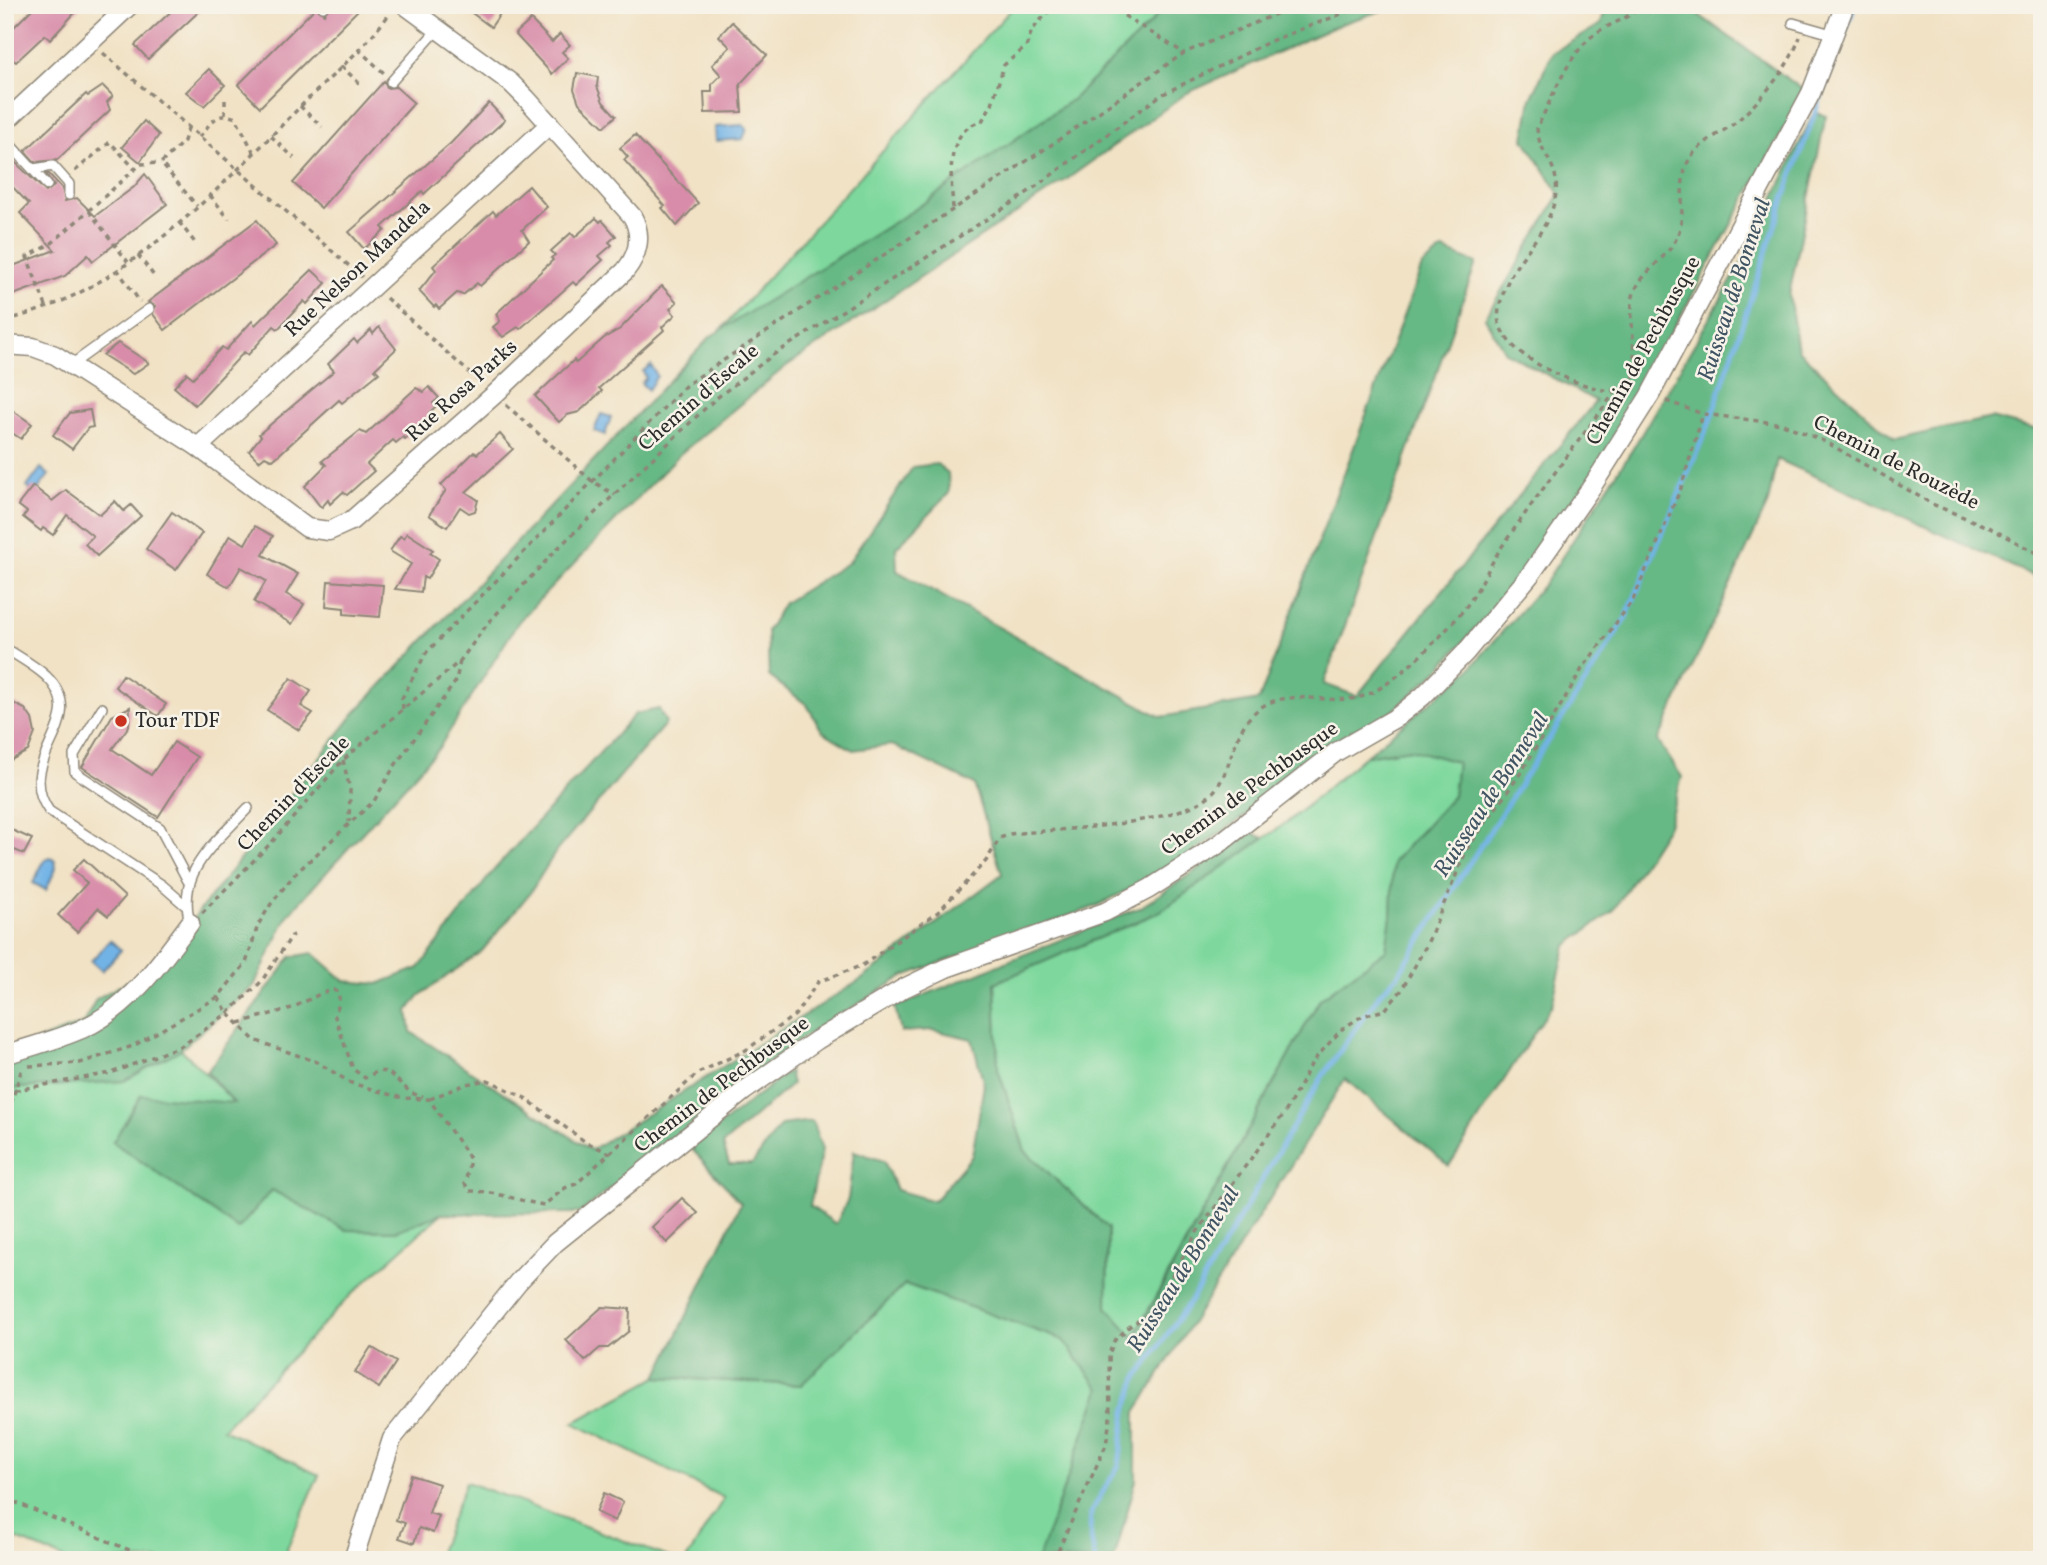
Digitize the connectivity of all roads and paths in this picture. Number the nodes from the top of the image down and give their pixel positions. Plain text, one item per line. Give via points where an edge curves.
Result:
1 (130, 5) edge
2 (396, 5) edge
3 (405, 5) edge
4 (1054, 5) edge
5 (1107, 5) edge
6 (1297, 5) edge
7 (1365, 5) edge
8 (1640, 5) edge
9 (1845, 5) edge
10 (1793, 23) dead end
11 (1804, 25) junction
12 (438, 29) junction
13 (1835, 35) junction
14 (91, 43) junction
15 (358, 49) junction
16 (1184, 53) junction
17 (341, 66) junction
18 (392, 82) joint
19 (360, 84) dead end
20 (225, 100) dead end
21 (300, 106) junction
22 (225, 114) junction
23 (5, 122) edge
24 (550, 124) junction
25 (322, 127) dead end
26 (188, 128) junction
27 (271, 136) junction
28 (199, 137) junction
29 (5, 139) edge
30 (254, 153) junction
31 (294, 158) dead end
32 (161, 163) junction
33 (33, 169) junction
34 (135, 169) junction
35 (237, 170) junction
36 (70, 175) dead end
37 (47, 185) dead end
38 (69, 195) dead end
39 (210, 195) junction
40 (197, 206) junction
41 (953, 208) junction
42 (89, 211) junction
43 (229, 219) dead end
44 (179, 222) junction
45 (196, 244) dead end
46 (138, 255) junction
47 (128, 262) junction
48 (117, 269) junction
49 (153, 276) dead end
50 (373, 286) junction
51 (46, 306) junction
52 (148, 310) joint
53 (5, 320) edge
54 (5, 345) edge
55 (71, 365) junction
56 (1632, 388) dead end
57 (494, 395) junction
58 (1650, 395) junction
59 (1703, 414) junction
60 (198, 447) junction
61 (592, 481) junction
62 (615, 495) junction
63 (2042, 556) edge
64 (5, 648) edge
65 (460, 661) junction
66 (102, 708) dead end
67 (403, 709) junction
68 (343, 760) junction
69 (248, 808) dead end
70 (349, 822) junction
71 (188, 881) junction
72 (185, 905) junction
73 (190, 923) junction
74 (293, 934) dead end
75 (218, 997) junction
76 (228, 1013) junction
77 (239, 1023) junction
78 (24, 1048) junction
79 (10, 1062) edge
80 (22, 1067) junction
81 (16, 1088) junction
82 (5, 1092) edge
83 (429, 1099) junction
84 (5, 1123) edge
85 (610, 1153) junction
86 (5, 1498) edge
87 (153, 1560) edge
88 (353, 1560) edge
89 (1054, 1560) edge

1 - 14 street
2 - 15 path
3 - 12 street, Rue Rosa Parks
4 - 41 path via 1032,30 1026,47 1004,65 982,121 971,124 956,141 951,157
5 - 16 path
6 - 16 path
7 - 62 path, Chemin d'Escale via 1186,80 1133,113 1029,191 773,355 714,400
8 - 85 path via 1630,18 1591,36 1576,54 1537,128 1538,141 1553,163 1554,202 1498,309 1500,324 1534,364 1615,392 1501,547 1467,606 1397,677 1370,694 1345,701 1286,696 1262,707 1240,728 1213,792 1194,806 1164,815 1000,838 986,861 937,912 863,965 818,982 794,1015 746,1049 698,1073
9 - 13 street, Chemin de Pechbusque
10 - 11 lane
11 - 13 lane
11 - 56 path via 1795,50 1767,89 1735,122 1694,152 1683,170 1681,228 1674,243 1640,280 1632,299
12 - 18 lane
12 - 24 street, Rue Rosa Parks via 511,83
13 - 58 street, Chemin de Pechbusque via 1811,93
14 - 23 street
14 - 26 path
15 - 17 path
15 - 18 path
16 - 41 path
17 - 19 path
17 - 21 path
20 - 22 path
21 - 25 path
21 - 27 path
22 - 28 path via 217,116
22 - 30 path via 236,118
24 - 50 street, Rue Nelson Mandela
24 - 57 street, Rue Rosa Parks via 632,216 638,244 625,271
26 - 28 path
26 - 32 path via 184,141
27 - 30 path
27 - 31 path
28 - 35 path
29 - 33 lane
30 - 35 path
32 - 34 path via 141,164
32 - 40 path
33 - 37 lane
33 - 38 lane via 52,166 69,184
34 - 36 path via 110,142
34 - 42 path
35 - 39 path
35 - 50 path
39 - 40 path
39 - 43 path
40 - 44 path
41 - 61 path via 686,385
42 - 47 path
42 - 51 path via 52,243 27,257
44 - 45 path
44 - 46 path
46 - 47 path
46 - 49 path
47 - 48 path
48 - 51 path
48 - 52 path
50 - 57 path
50 - 60 street, Rue Nelson Mandela
51 - 53 path
52 - 55 lane
54 - 55 street, Rue Rosa Parks via 33,347
55 - 60 street, Rue Rosa Parks
57 - 60 street, Rue Rosa Parks via 351,521 329,531 295,520
57 - 61 path
58 - 59 path, Chemin de Rouzède
58 - 88 street, Chemin de Pechbusque via 1530,575 1465,653 1397,717 1336,752 1219,844 1149,889 1085,919 946,968 817,1040 744,1091 555,1243 392,1438
59 - 63 path, Chemin de Rouzède via 1783,424 1826,442 1932,504
59 - 89 path via 1681,488 1633,600 1582,669 1522,771 1467,849 1427,944 1401,991 1385,1010 1362,1016 1342,1029 1313,1062 1286,1111 1197,1232 1152,1313 1114,1341 1109,1354 1106,1445
61 - 62 path
61 - 67 path via 426,653 402,698
62 - 65 path, Chemin d'Escale via 558,548 488,623
64 - 72 lane via 48,677 61,709 59,727 39,766 39,797 49,811
65 - 67 path, Chemin d'Escale
65 - 70 path via 456,681 374,801
66 - 71 lane via 74,755 75,772 160,828
67 - 68 path, Chemin d'Escale
68 - 70 path via 350,790
68 - 73 path, Chemin d'Escale via 272,842
69 - 71 lane
70 - 75 path via 271,904 258,925 246,963
71 - 72 lane
72 - 73 lane
73 - 78 street via 126,1000 106,1016 56,1040
74 - 76 path via 261,982
75 - 76 path
75 - 80 path via 132,1046 80,1063
76 - 77 path
76 - 81 path via 183,1045 111,1073 58,1085
77 - 83 path via 254,1040 317,1062 351,1083 402,1098
77 - 83 path via 292,1008 332,990 338,992 334,1014 338,1032 358,1076 388,1072 411,1093
78 - 79 street
78 - 80 path
79 - 80 path
80 - 81 path
81 - 82 path
81 - 84 path
83 - 85 path via 488,1080 525,1098 587,1143
83 - 85 path via 470,1159 465,1184 470,1191 495,1191 544,1205
86 - 87 path

